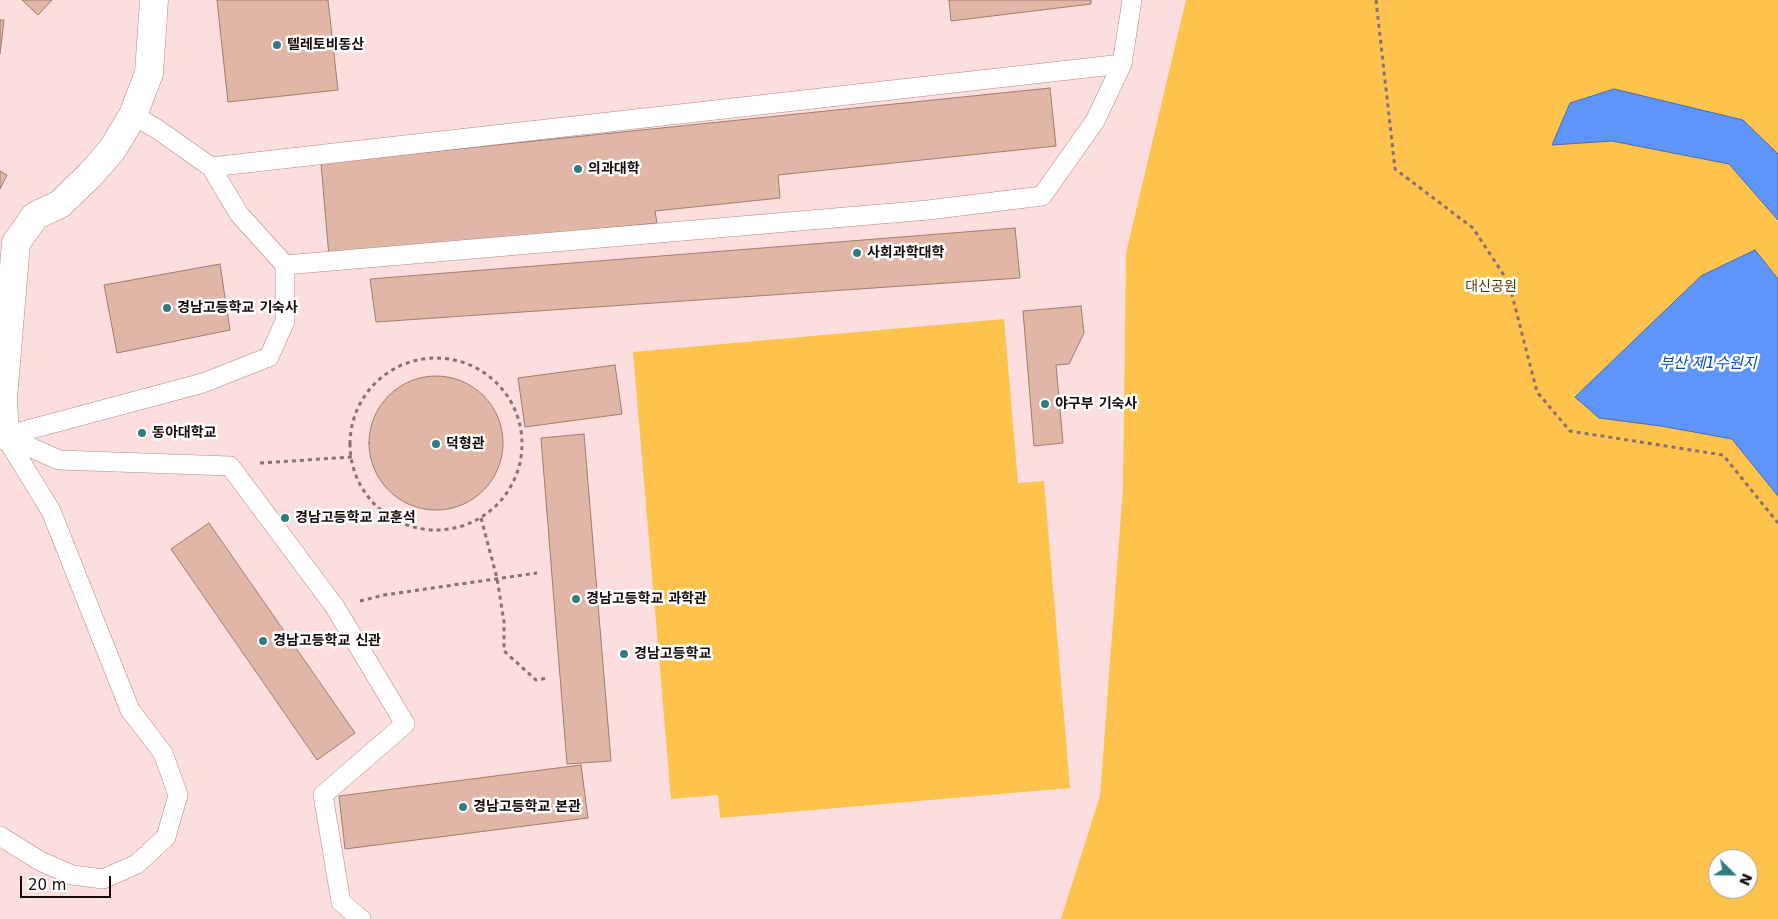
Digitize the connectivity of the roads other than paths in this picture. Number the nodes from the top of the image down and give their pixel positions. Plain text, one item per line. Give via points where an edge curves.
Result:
1 (154, 0) edge
2 (1132, 0) edge
3 (1122, 64) junction
4 (133, 115) junction
5 (211, 167) junction
6 (285, 266) junction
7 (4, 346) edge
8 (2, 435) edge
9 (0, 836) edge
10 (361, 919) edge

1 - 4 street via 149,73
2 - 3 lane
3 - 5 lane
3 - 6 lane via 1096,121 1042,196 928,210
4 - 5 lane
4 - 7 street via 112,150 90,175 60,204 35,216 16,243
5 - 6 lane via 239,214
6 - 8 lane via 285,321 269,357 203,383
7 - 8 street
8 - 9 lane via 51,511 130,710 163,753 178,795 166,837 137,864 103,879 72,875 40,861
8 - 10 lane via 59,460 230,466 335,607 405,724 323,795 341,902

